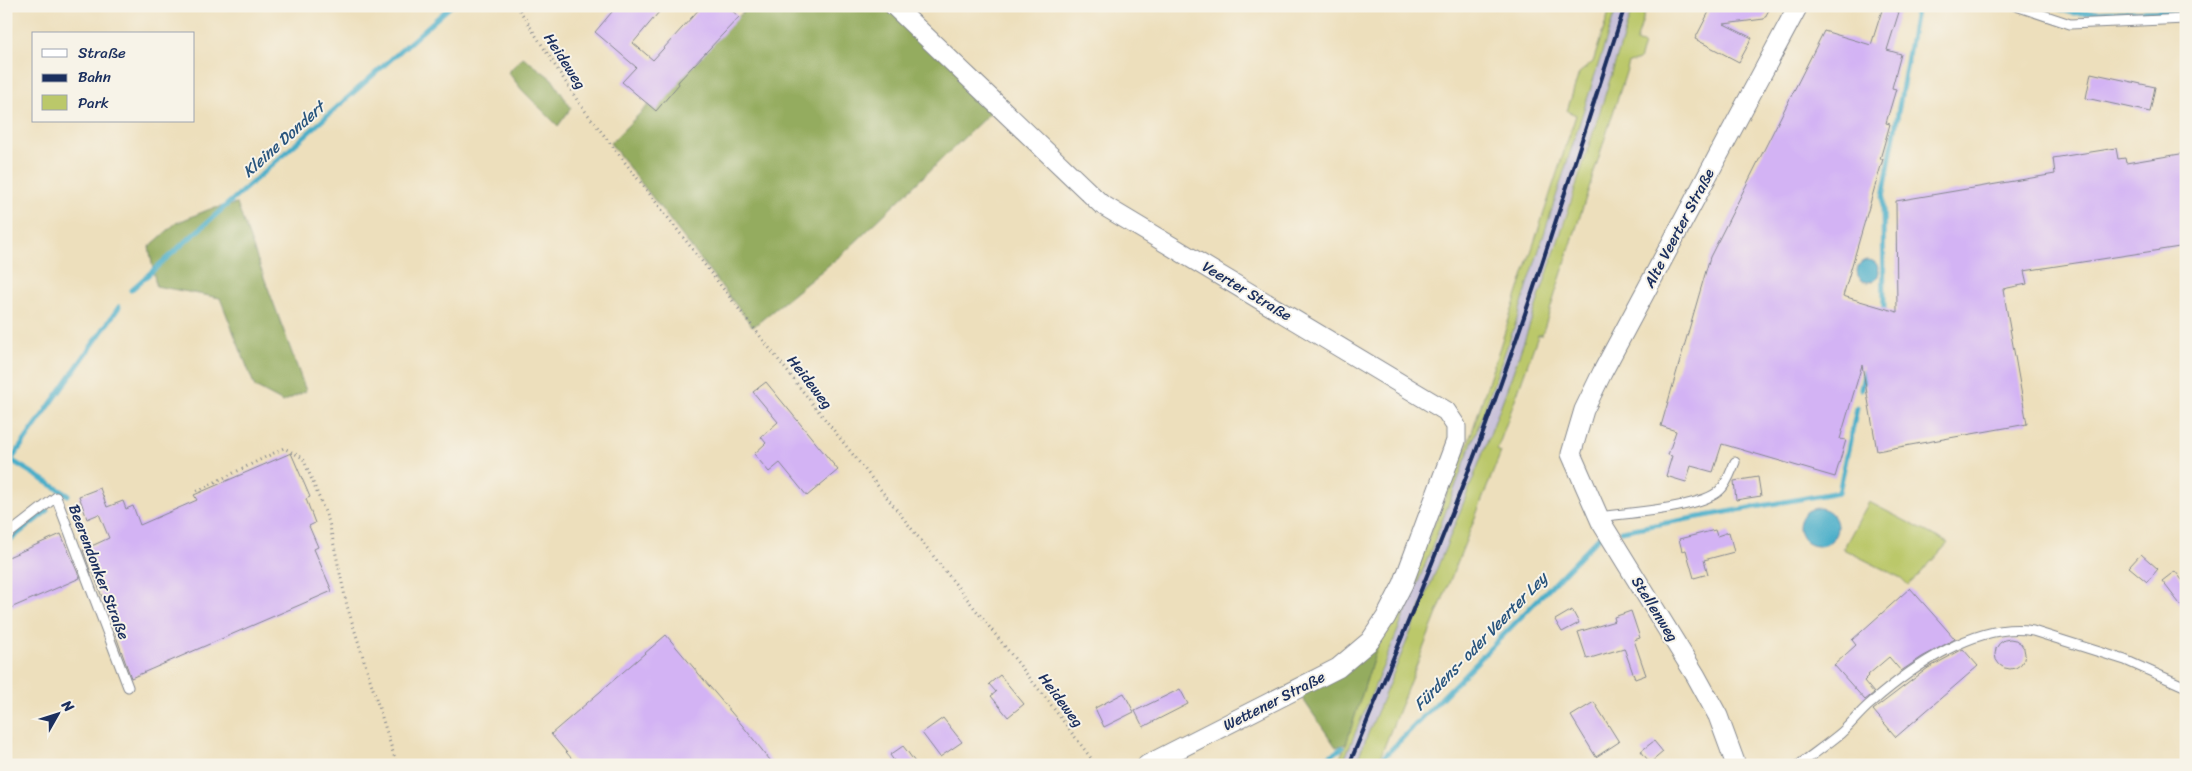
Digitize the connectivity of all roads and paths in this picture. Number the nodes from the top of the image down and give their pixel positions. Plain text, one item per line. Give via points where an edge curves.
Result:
1 (517, 6) edge
2 (894, 6) edge
3 (1798, 6) edge
4 (2016, 6) edge
5 (2186, 18) edge
6 (1571, 454) joint
7 (1735, 462) dead end
8 (197, 491) dead end
9 (1599, 517) junction
10 (6, 536) edge
11 (1386, 618) joint
12 (128, 687) dead end
13 (2186, 687) edge
14 (397, 765) edge
15 (1096, 765) edge
16 (1147, 765) edge
17 (1736, 765) edge
18 (1799, 765) edge

1 - 15 path, Heideweg via 579,103 610,144
2 - 11 street, Veerter Straße via 1101,204 1446,411 1456,426 1456,441 1403,584
3 - 6 street, Alte Veerter Straße via 1602,373 1584,410
4 - 5 lane via 2070,24
6 - 9 street, Stellenweg
7 - 9 lane via 1722,489 1714,496 1690,504
8 - 14 path via 284,448 303,458 329,522 347,606
9 - 17 street, Stellenweg via 1718,716
10 - 12 lane, Beerendonker Straße via 56,497
11 - 16 street, Wettener Straße via 1370,641 1338,668
13 - 18 lane via 2125,660 2033,631 2019,628 1996,631 1959,644 1914,668 1869,704 1840,734

